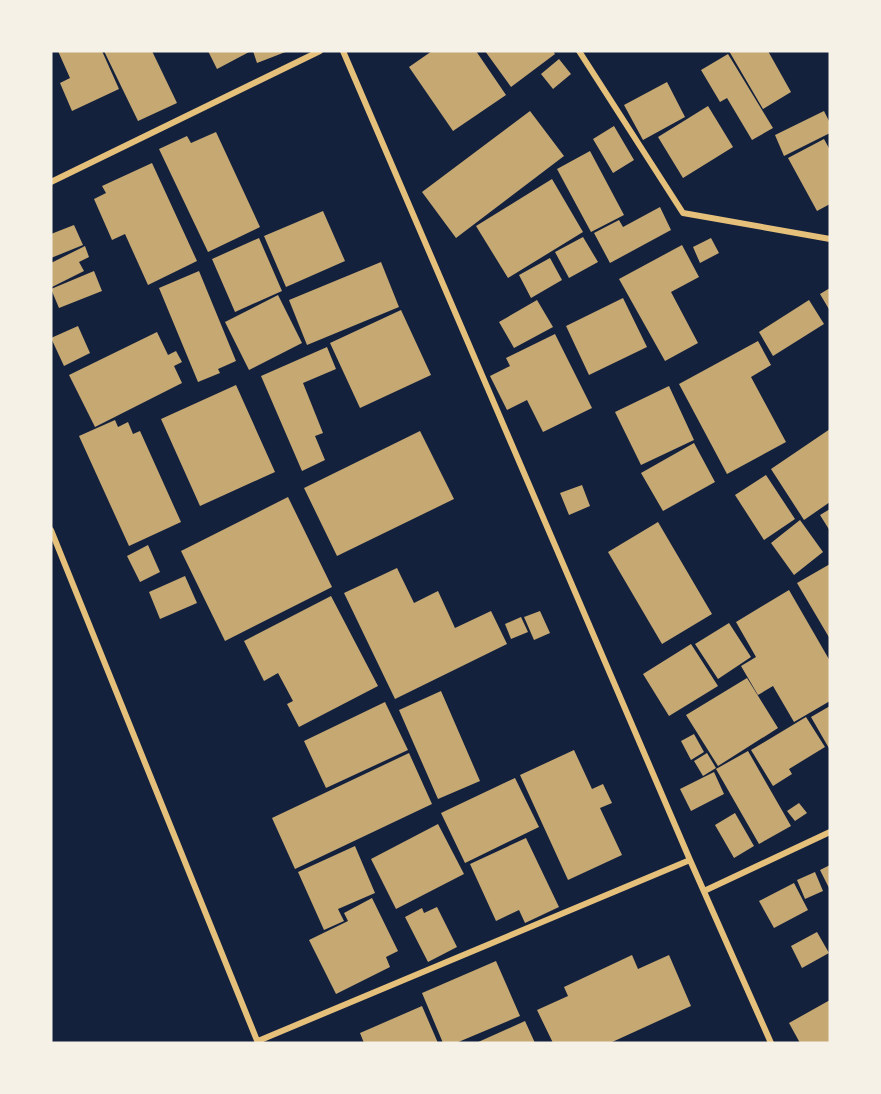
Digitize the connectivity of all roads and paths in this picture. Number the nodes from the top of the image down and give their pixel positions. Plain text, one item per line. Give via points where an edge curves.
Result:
1 (320, 51) edge
2 (343, 51) edge
3 (579, 51) edge
4 (51, 182) edge
5 (830, 239) edge
6 (51, 530) edge
7 (830, 832) edge
8 (690, 860) junction
9 (704, 891) junction
10 (258, 1042) edge
11 (771, 1043) edge

1 - 4 street
2 - 8 street
3 - 5 street via 683,213
6 - 10 street
7 - 9 street
8 - 9 street
8 - 10 street
9 - 11 street

